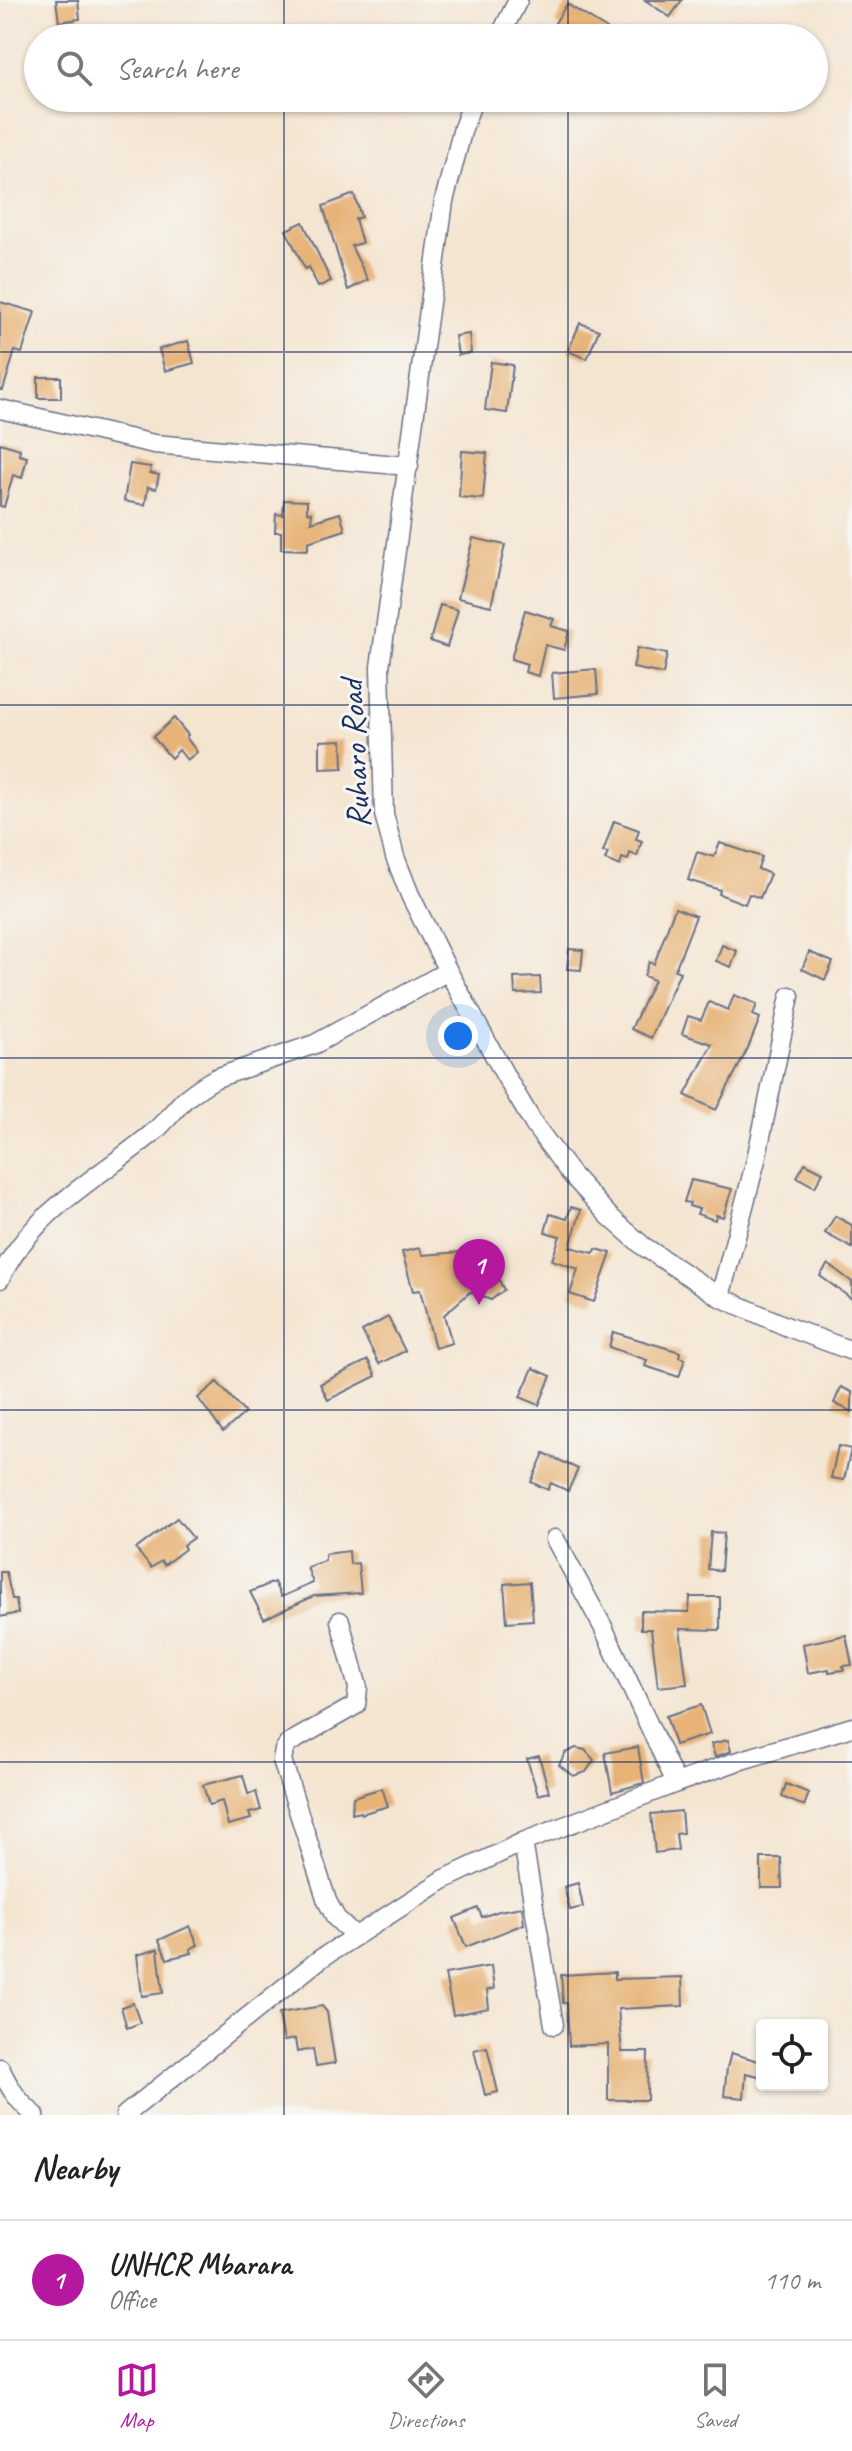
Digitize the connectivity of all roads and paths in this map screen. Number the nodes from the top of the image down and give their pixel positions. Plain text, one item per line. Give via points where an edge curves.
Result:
1 (518, 0) edge
2 (506, 24) edge
3 (469, 112) edge
4 (0, 409) edge
5 (409, 466) junction
6 (448, 971) junction
7 (790, 996) dead end
8 (0, 1279) edge
9 (720, 1297) junction
10 (852, 1351) edge
11 (555, 1539) dead end
12 (340, 1621) dead end
13 (852, 1727) edge
14 (676, 1783) junction
15 (523, 1842) junction
16 (355, 1936) junction
17 (554, 2025) dead end
18 (0, 2068) edge
19 (35, 2115) edge
20 (125, 2115) edge

1 - 2 street
3 - 5 street, Ruharo Road via 444,201
4 - 5 street via 154,444
5 - 6 street, Ruharo Road via 380,667 384,814 410,895
6 - 8 street via 315,1044 202,1086 158,1128 49,1213 15,1250
6 - 9 street, Ruharo Road via 535,1126 570,1173 643,1246
7 - 9 street via 756,1160
9 - 10 street, Ruharo Road
11 - 14 street
12 - 16 street via 358,1688 356,1705 289,1743 282,1760 327,1901
13 - 14 street
14 - 15 street
15 - 16 street via 443,1880
15 - 17 street
16 - 20 street
18 - 19 street via 12,2093

